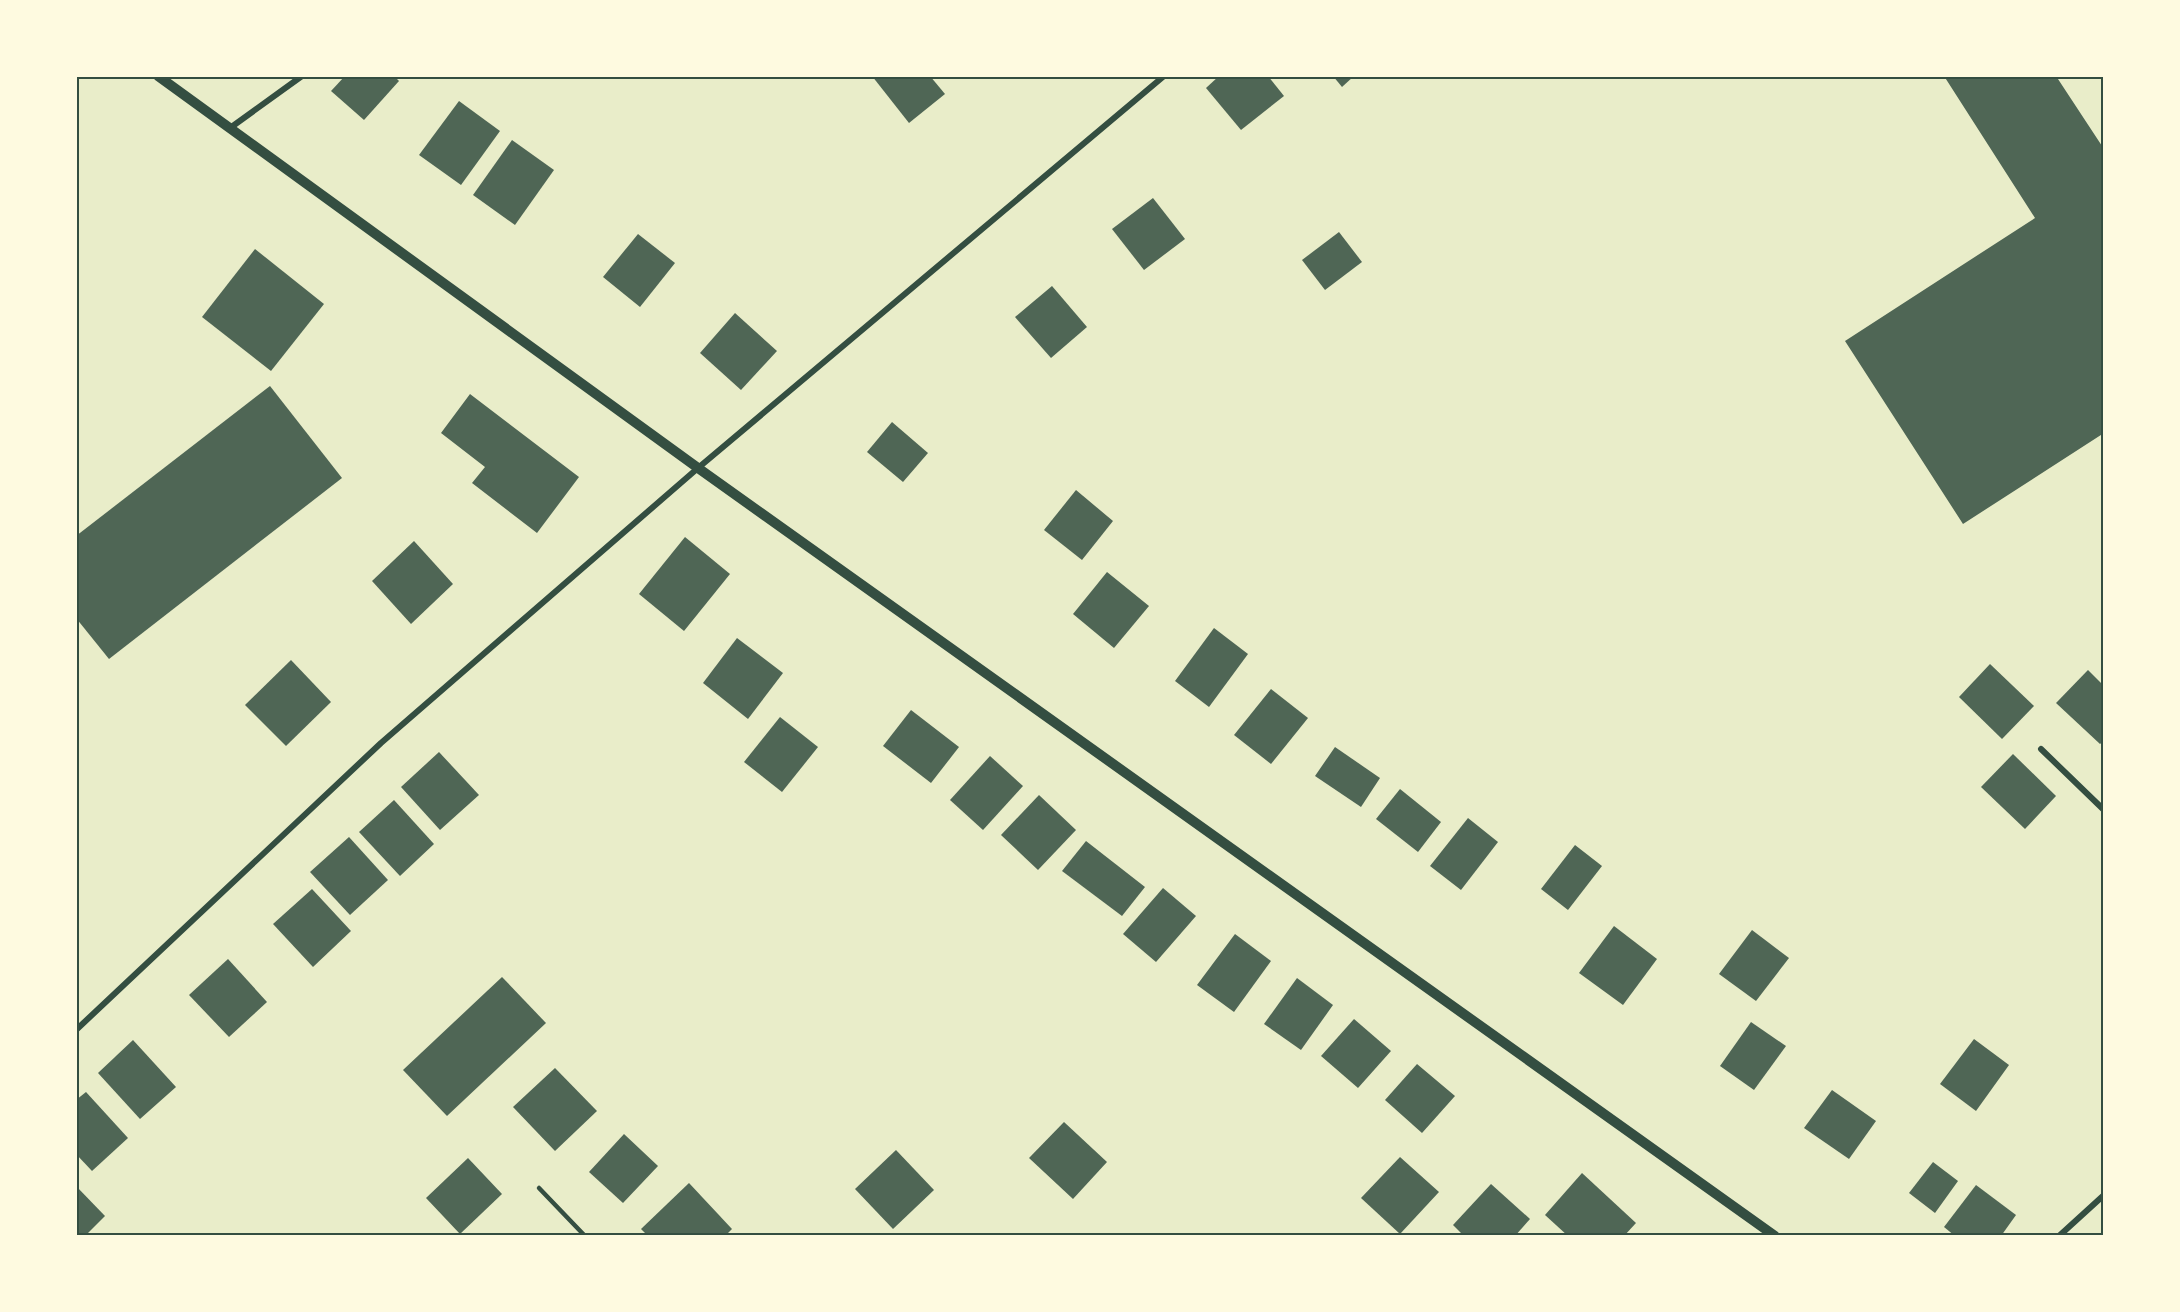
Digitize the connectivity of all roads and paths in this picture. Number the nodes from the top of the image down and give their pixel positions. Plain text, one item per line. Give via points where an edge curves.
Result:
1 (158, 76) edge
2 (302, 76) edge
3 (1164, 76) edge
4 (230, 128) junction
5 (698, 468) junction
6 (2041, 749) dead end
7 (2103, 810) edge
8 (76, 1030) edge
9 (540, 1188) dead end
10 (2103, 1195) edge
11 (585, 1236) edge
12 (1775, 1236) edge
13 (2059, 1236) edge

1 - 4 street
2 - 4 street
3 - 5 street
4 - 5 street
5 - 8 street via 381,743
5 - 12 street
6 - 7 street
9 - 11 lane
10 - 13 street

